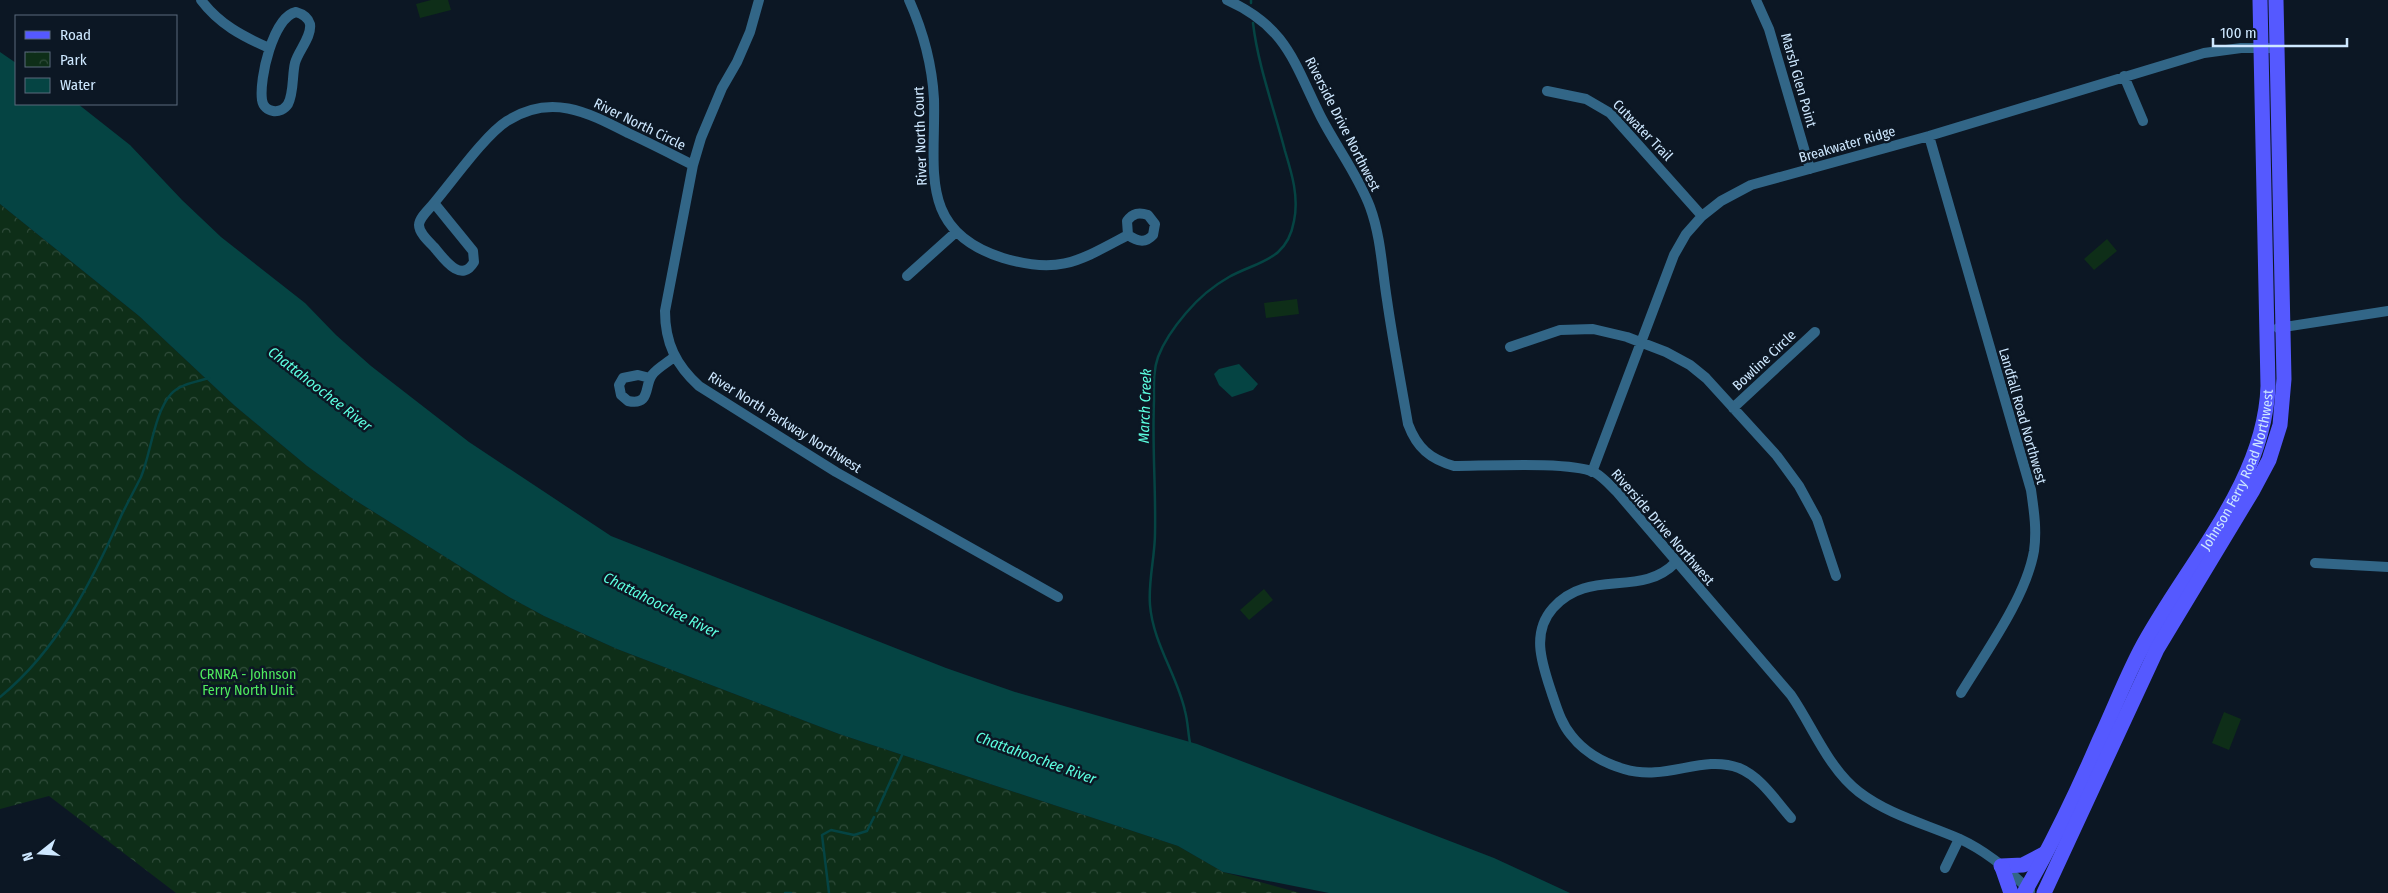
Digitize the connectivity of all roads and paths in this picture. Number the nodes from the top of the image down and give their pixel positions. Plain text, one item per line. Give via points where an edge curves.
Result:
1 (201, 0) edge
2 (759, 0) edge
3 (909, 0) edge
4 (1227, 0) edge
5 (1756, 0) edge
6 (2260, 0) edge
7 (2276, 0) edge
8 (269, 48) junction
9 (2260, 48) junction
10 (2276, 48) junction
11 (2124, 76) junction
12 (1547, 91) dead end
13 (2143, 121) dead end
14 (1929, 136) junction
15 (693, 165) junction
16 (1810, 169) junction
17 (434, 203) junction
18 (1702, 216) junction
19 (956, 232) junction
20 (1128, 234) dead end
21 (908, 276) dead end
22 (2388, 311) edge
23 (2282, 327) junction
24 (2267, 328) junction
25 (1815, 332) dead end
26 (1640, 342) junction
27 (1510, 346) dead end
28 (674, 357) junction
29 (650, 378) dead end
30 (1733, 408) junction
31 (1592, 472) junction
32 (1676, 562) junction
33 (2315, 563) dead end
34 (2388, 567) edge
35 (1836, 576) dead end
36 (1058, 597) dead end
37 (1962, 693) dead end
38 (1791, 818) dead end
39 (1959, 839) junction
40 (2045, 853) junction
41 (2002, 866) junction
42 (1945, 868) dead end
43 (2028, 891) edge
44 (2011, 893) edge
45 (2044, 893) edge

1 - 8 street via 233,31
2 - 15 street, River North Parkway Northwest via 750,32 711,112
3 - 19 street, River North Court via 919,21 930,66 934,98 935,192 943,213
4 - 31 street, Riverside Drive Northwest via 1260,18 1284,42 1370,207 1380,248 1408,424 1414,440 1426,454 1454,466 1561,467
5 - 16 street, Marsh Glen Point via 1769,29
6 - 9 main road, Johnson Ferry Road Northwest
7 - 10 main road, Johnson Ferry Road Northwest
8 - 8 street via 262,99 266,108 277,111 289,102 295,62 309,32 308,19 296,12 289,14
9 - 10 street, Breakwater Ridge
9 - 11 street, Breakwater Ridge via 2204,53
9 - 24 main road, Johnson Ferry Road Northwest
10 - 23 main road, Johnson Ferry Road Northwest
11 - 13 street
11 - 14 street, Breakwater Ridge
12 - 18 street, Cutwater Trail via 1586,99 1610,113
14 - 16 street, Breakwater Ridge
14 - 37 street, Landfall Road Northwest via 2031,490 2036,519 2034,551 2024,584
15 - 17 street, River North Circle via 588,112 549,106 506,121
15 - 28 street, River North Parkway Northwest via 665,311 667,335
16 - 18 street, Breakwater Ridge via 1742,189 1721,200
17 - 17 street, River North Circle via 473,251 474,262 467,270 451,268 420,231 420,221
18 - 26 street, Breakwater Ridge via 1674,255
19 - 20 street, River North Court via 993,255 1045,267 1083,259
19 - 21 street
22 - 23 street
23 - 24 street
23 - 45 main road, Johnson Ferry Road Northwest via 2283,408 2269,460 2157,649
24 - 40 main road, Johnson Ferry Road Northwest via 2267,408 2255,457 2141,649
25 - 30 street, Bowline Circle
26 - 27 street via 1610,332 1575,328
26 - 30 street via 1690,365
26 - 31 street, Breakwater Ridge
28 - 29 street
28 - 36 street, River North Parkway Northwest via 699,386 828,467
30 - 35 street via 1777,456 1799,486 1817,519
31 - 32 street, Riverside Drive Northwest via 1617,492
32 - 38 street via 1652,579 1578,589 1563,597 1551,610 1542,629 1540,652 1561,718 1570,734 1585,749 1625,770 1664,773 1714,763 1741,769 1760,782
32 - 39 street, Riverside Drive Northwest via 1791,696 1822,747 1852,785 1893,812
33 - 34 street
39 - 41 street, Riverside Drive Northwest
39 - 42 street
40 - 41 main road via 2022,865
40 - 43 main road, Johnson Ferry Road Northwest
41 - 43 street, Riverside Drive Northwest
41 - 44 main road

